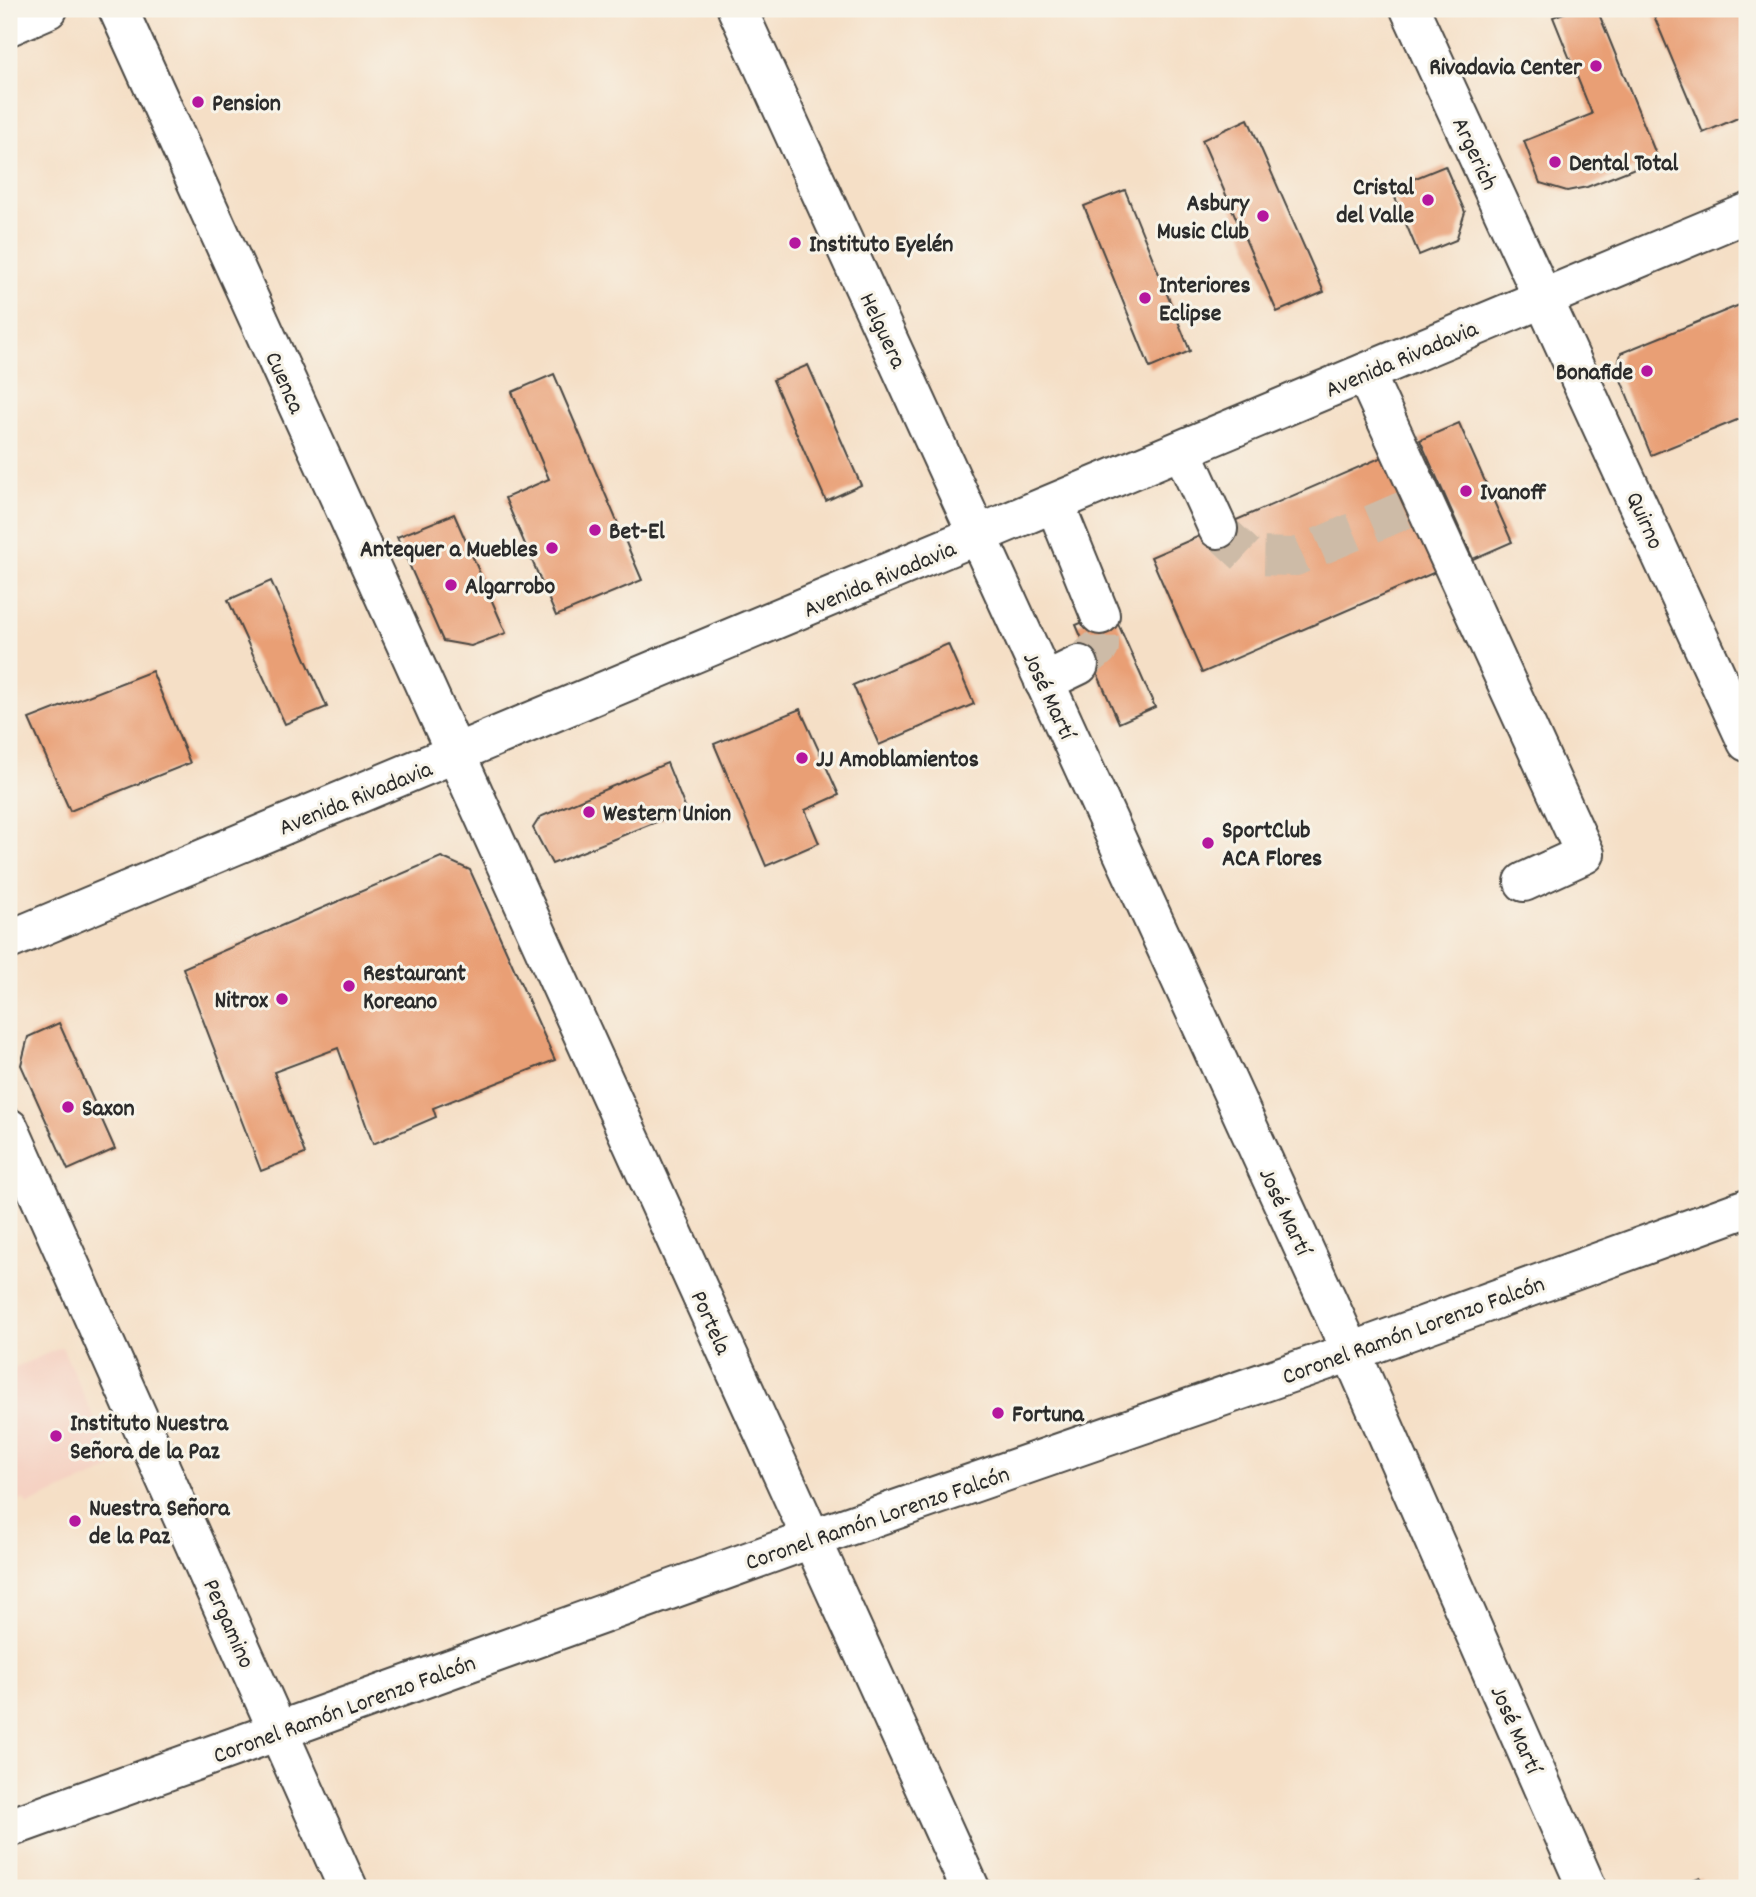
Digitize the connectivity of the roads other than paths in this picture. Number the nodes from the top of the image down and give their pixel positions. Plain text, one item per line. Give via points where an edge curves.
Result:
1 (48, 9) edge
2 (118, 9) edge
3 (737, 9) edge
4 (1410, 9) edge
5 (9, 26) edge
6 (1747, 213) edge
7 (1545, 297) junction
8 (1365, 373) junction
9 (1182, 450) junction
10 (1055, 504) junction
11 (1218, 528) tunnel mouth
12 (978, 537) junction
13 (1100, 615) tunnel mouth
14 (1079, 665) tunnel mouth
15 (1044, 682) junction
16 (1747, 742) edge
17 (455, 755) junction
18 (1524, 882) dead end
19 (9, 940) edge
20 (9, 1128) edge
21 (1747, 1208) edge
22 (1351, 1352) junction
23 (811, 1539) junction
24 (279, 1732) junction
25 (9, 1828) edge
26 (348, 1888) edge
27 (970, 1888) edge
28 (1587, 1888) edge

1 - 5 street
2 - 17 street, Cuenca
3 - 12 street, Helguera
4 - 7 street, Argerich
6 - 7 street, Avenida Rivadavia
7 - 8 street, Avenida Rivadavia
7 - 16 street, Quirno
8 - 9 street, Avenida Rivadavia
8 - 18 street via 1414,505 1585,854
9 - 10 street, Avenida Rivadavia
9 - 11 street
10 - 12 street, Avenida Rivadavia
10 - 13 street
12 - 15 street, José Martí
12 - 17 street, Avenida Rivadavia
14 - 15 street
15 - 22 street, José Martí
17 - 19 street, Avenida Rivadavia
17 - 23 street, Portela
20 - 24 street, Pergamino
21 - 22 street, Coronel Ramón Lorenzo Falcón
22 - 23 street, Coronel Ramón Lorenzo Falcón
22 - 28 street, José Martí
23 - 24 street, Coronel Ramón Lorenzo Falcón
23 - 27 street, Portela
24 - 25 street, Coronel Ramón Lorenzo Falcón
24 - 26 street, Pergamino

